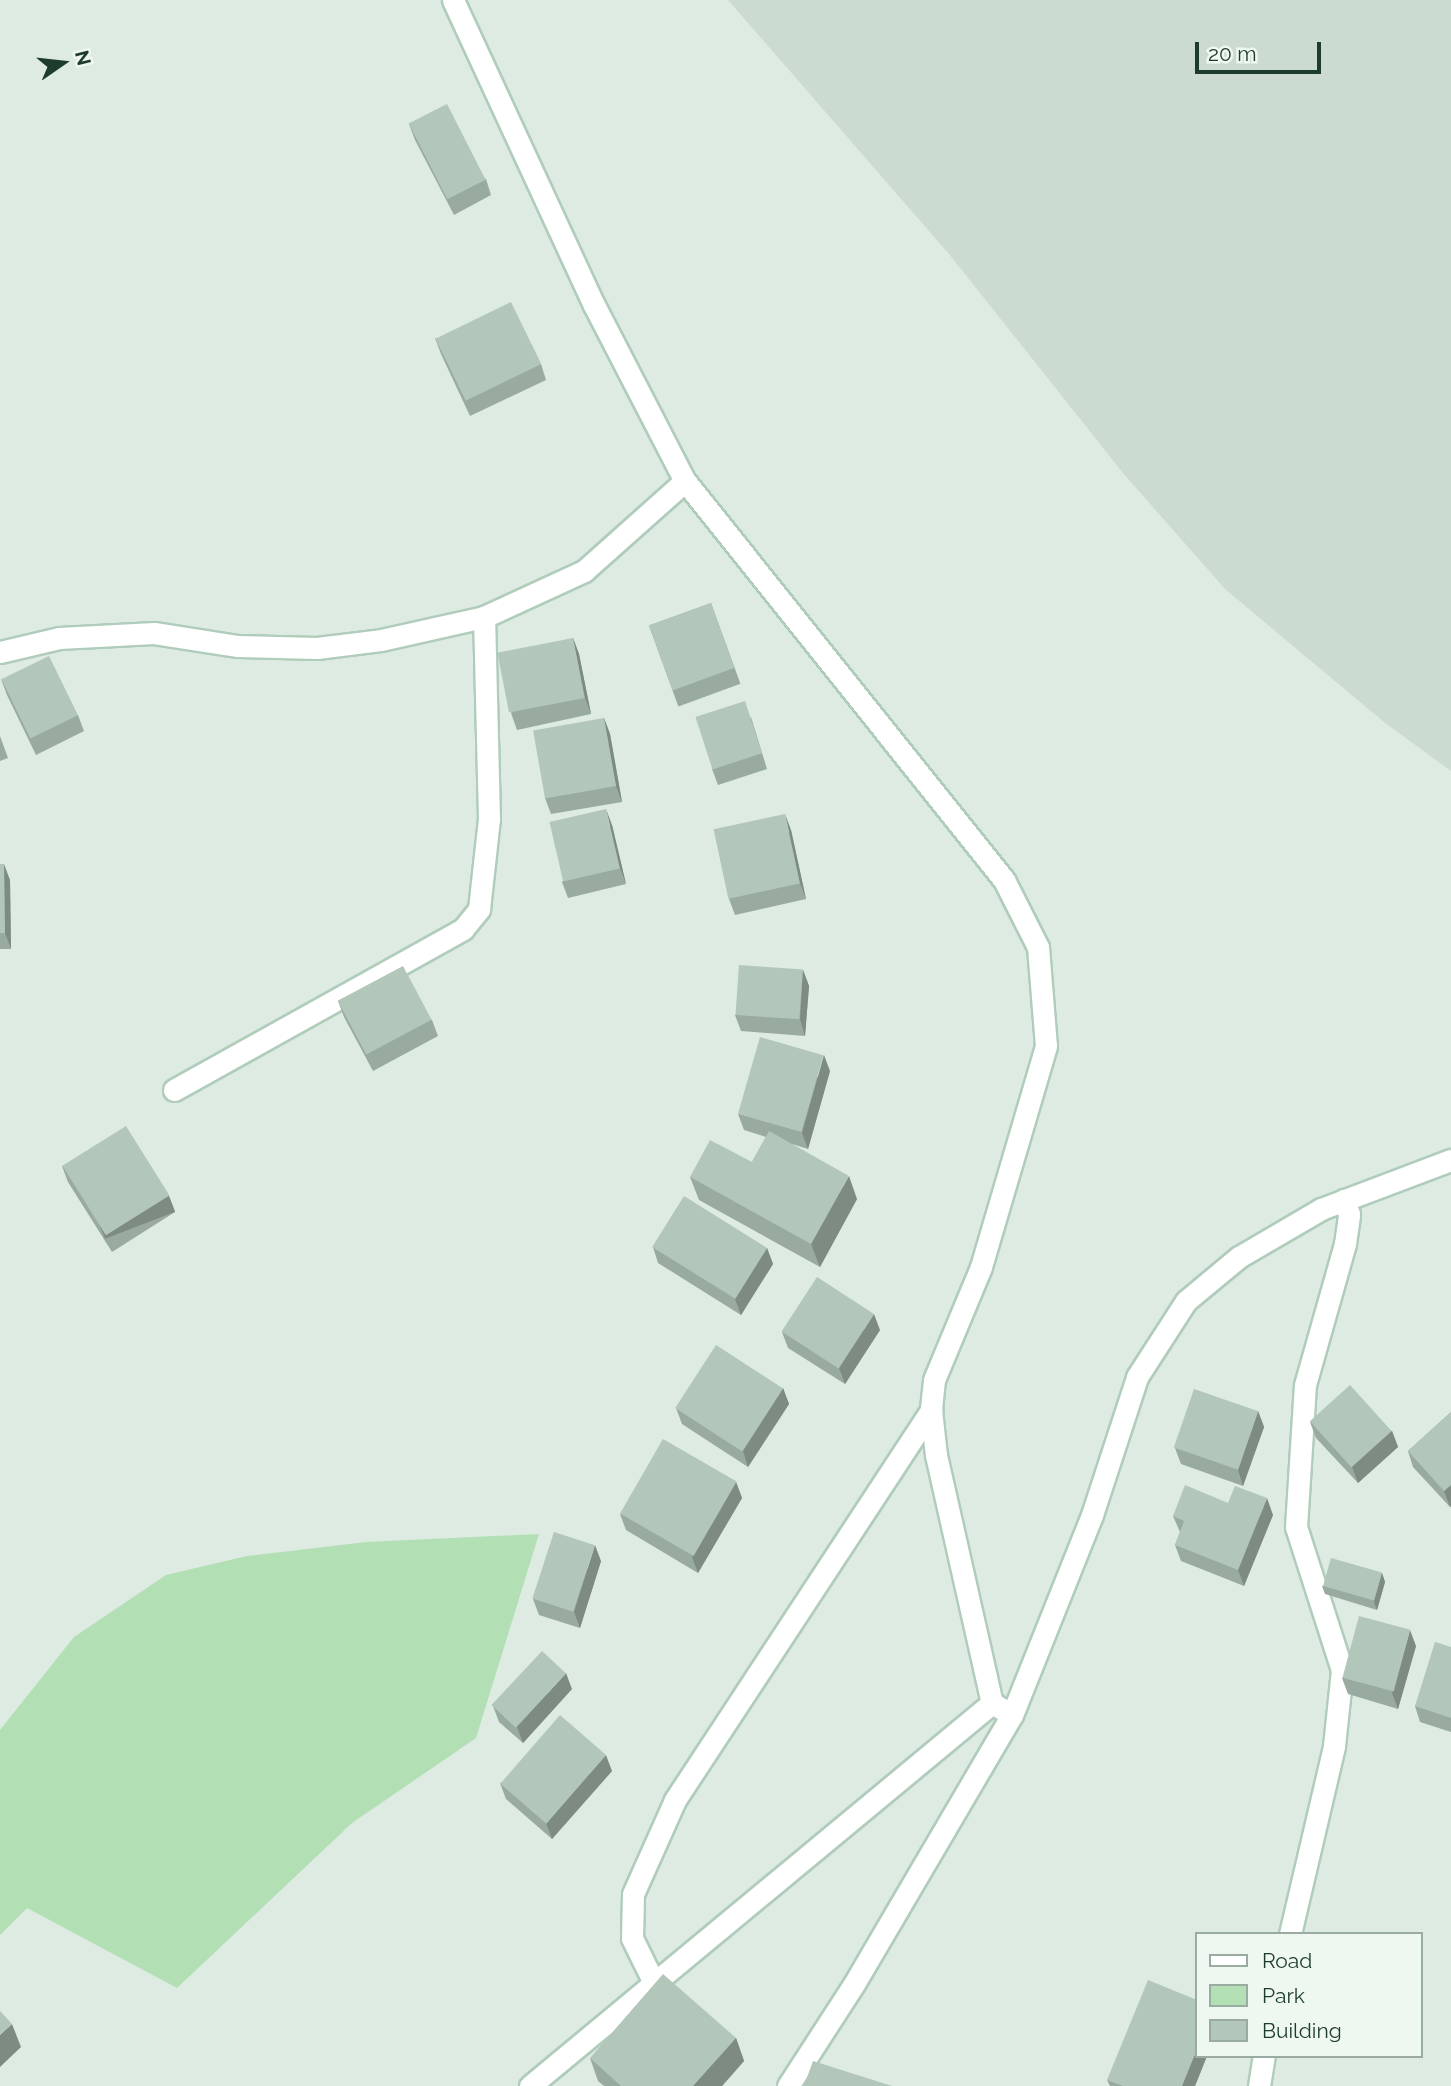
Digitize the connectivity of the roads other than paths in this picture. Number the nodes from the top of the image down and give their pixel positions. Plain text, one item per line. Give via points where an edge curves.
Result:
1 (453, 0) edge
2 (685, 481) junction
3 (484, 617) junction
4 (0, 652) edge
5 (174, 1090) dead end
6 (1451, 1160) edge
7 (1344, 1200) junction
8 (931, 1410) junction
9 (992, 1703) junction
10 (1012, 1715) junction
11 (1290, 1932) edge
12 (655, 1985) junction
13 (1264, 2058) edge
14 (530, 2086) edge
15 (788, 2086) edge
16 (1259, 2086) edge

1 - 2 street via 594,305
2 - 3 street via 584,571
2 - 8 street via 1004,880 1038,947 1046,1046 981,1267 934,1381
3 - 4 street via 380,640 317,648 238,646 154,633 59,638
3 - 5 street via 489,819 480,909 463,929
6 - 7 street
7 - 10 street via 1239,1257 1186,1301 1137,1377 1093,1515
7 - 11 street via 1349,1214 1345,1244 1305,1385 1296,1527 1342,1670 1334,1746
8 - 9 street via 936,1455
8 - 12 street via 676,1800 633,1894 632,1938
9 - 10 street
9 - 12 street
10 - 15 street via 854,1984
12 - 14 street
13 - 16 street

